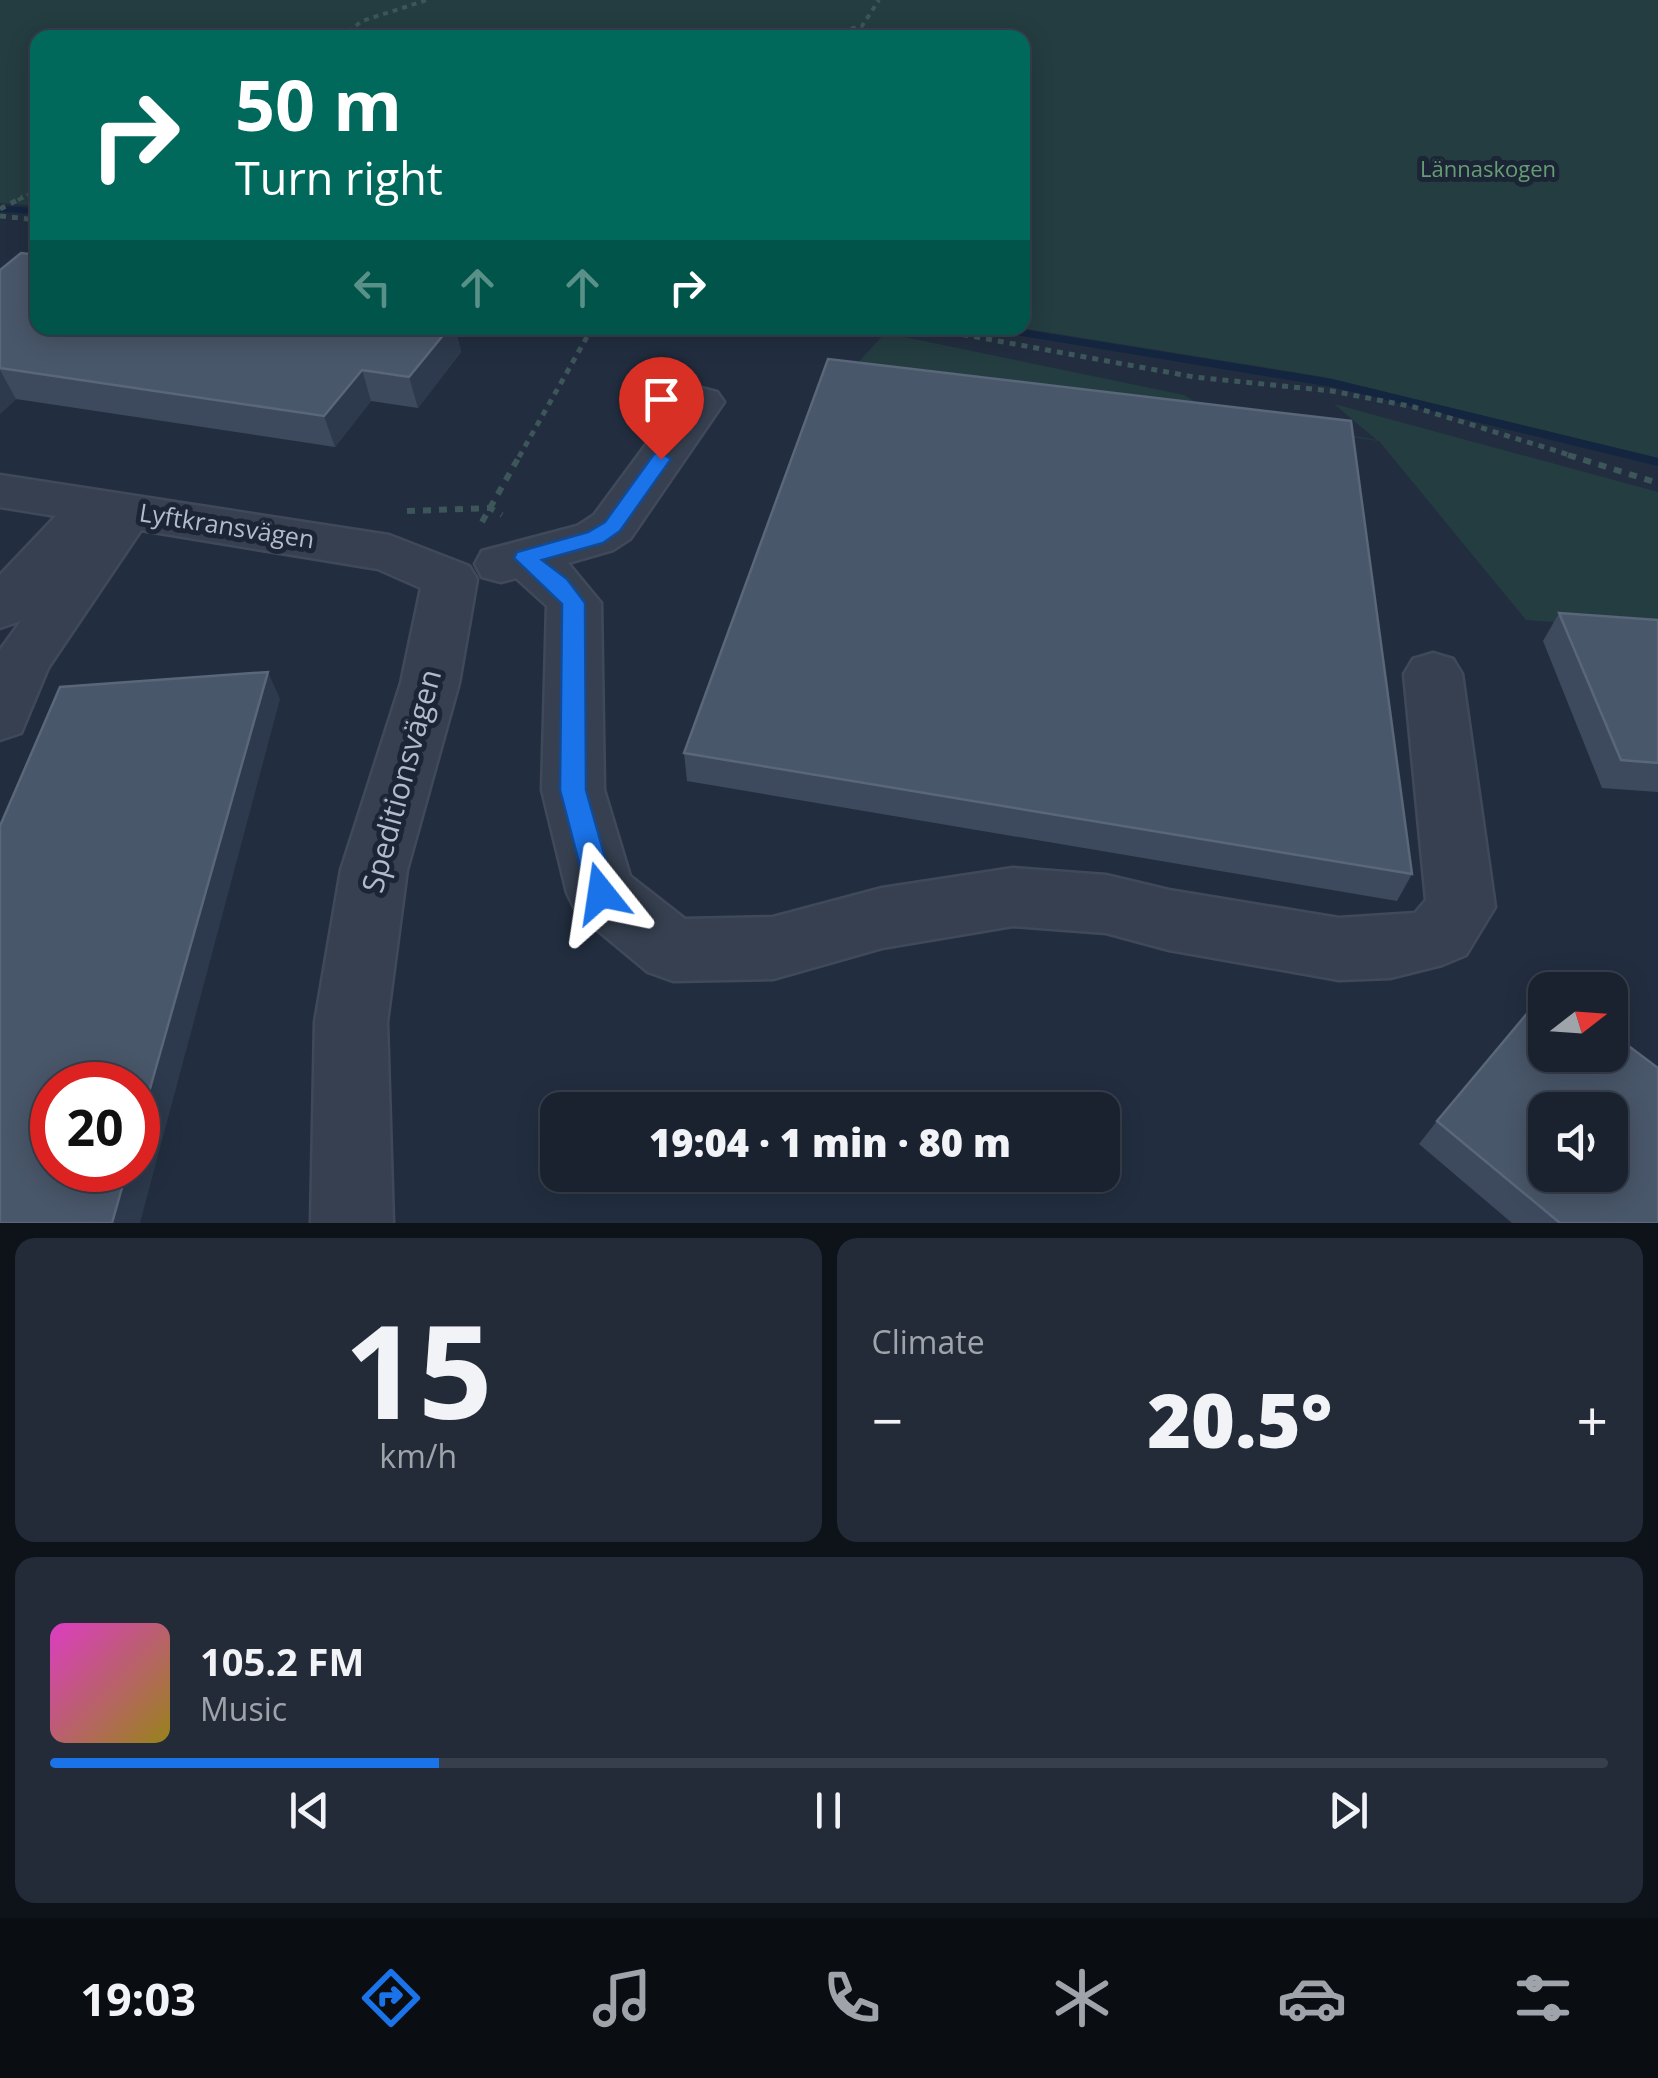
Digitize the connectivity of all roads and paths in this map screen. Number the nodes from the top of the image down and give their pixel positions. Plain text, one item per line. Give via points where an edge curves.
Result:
1 (427, 0) edge
2 (879, 0) edge
3 (350, 30) edge
4 (845, 30) edge
5 (30, 195) edge
6 (0, 212) edge
7 (30, 218) edge
8 (588, 335) edge
9 (966, 335) edge
10 (701, 402) dead end
11 (1658, 483) edge
12 (0, 491) edge
13 (111, 508) junction
14 (524, 558) junction
15 (450, 579) junction
16 (0, 609) edge
17 (1433, 674) dead end
18 (0, 717) edge
19 (352, 1223) edge

1 - 3 path
2 - 4 path via 862,26
5 - 6 path
6 - 7 path
8 - 15 path
9 - 11 path via 1194,377 1414,406
10 - 14 street via 612,526 595,538
12 - 13 street, Lyftkransvägen
13 - 15 street, Lyftkransvägen via 389,552
13 - 16 street
13 - 18 street via 22,662
14 - 15 street
14 - 17 street via 574,603 573,790 601,893 673,950 772,948 882,918 1012,898 1106,904 1340,948 1418,943 1442,932 1461,907
15 - 19 street, Speditionsvägen via 430,684 374,870 350,1022

